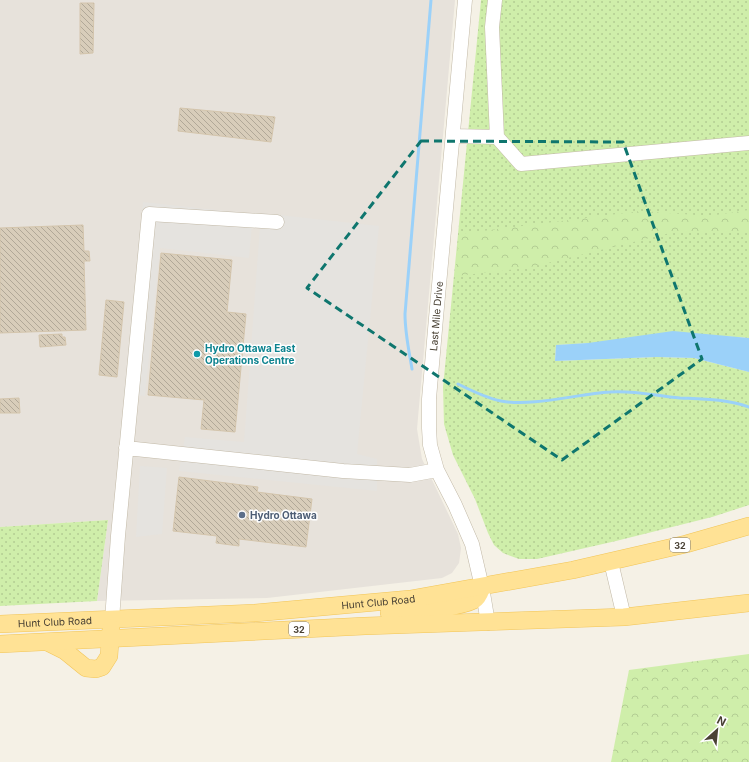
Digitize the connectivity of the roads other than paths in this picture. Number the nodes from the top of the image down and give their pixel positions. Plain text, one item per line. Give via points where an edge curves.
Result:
1 (465, 0) edge
2 (495, 0) edge
3 (453, 136) junction
4 (497, 137) junction
5 (749, 144) edge
6 (277, 222) dead end
7 (126, 448) junction
8 (437, 470) junction
9 (749, 526) edge
10 (611, 562) junction
11 (482, 587) junction
12 (749, 603) edge
13 (624, 617) junction
14 (112, 620) junction
15 (488, 623) junction
16 (0, 624) edge
17 (250, 632) junction
18 (110, 638) junction
19 (45, 641) junction
20 (0, 644) edge

1 - 3 street, Last Mile Drive
2 - 4 street via 492,26
3 - 4 street
3 - 8 street, Last Mile Drive via 429,399 430,445
4 - 5 street via 521,164
6 - 7 street via 149,214
7 - 8 street via 343,471 410,475
7 - 14 street
8 - 11 street, Last Mile Drive via 472,544
9 - 10 main road, Hunt Club Road / 32
10 - 11 main road, Hunt Club Road / 32
10 - 13 street
11 - 14 main road, Hunt Club Road / 32 via 410,599 310,609
11 - 15 street, Last Mile Drive
11 - 17 main road via 474,600 462,604 263,627
12 - 13 main road, Hunt Club Road / 32
13 - 15 main road, Hunt Club Road / 32
14 - 16 main road, Hunt Club Road / 32
14 - 18 main road
15 - 17 main road, Hunt Club Road / 32
17 - 18 main road, Hunt Club Road / 32
18 - 19 main road, Hunt Club Road / 32
18 - 19 main road via 107,662 96,669 86,668 66,651
19 - 20 main road, Hunt Club Road / 32

